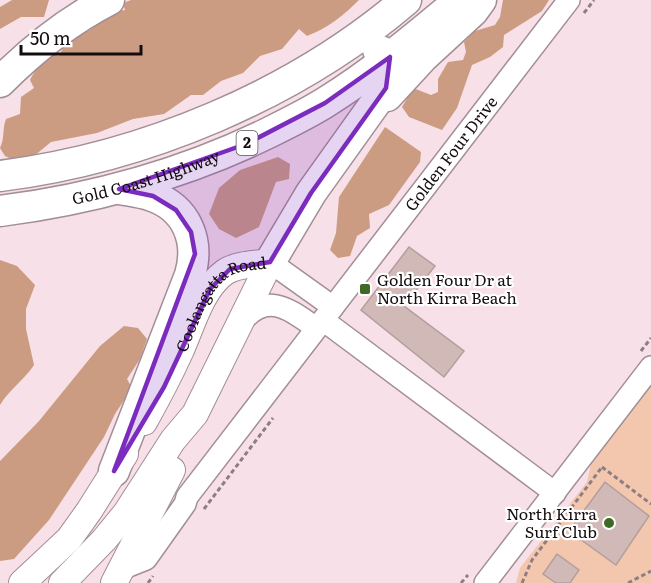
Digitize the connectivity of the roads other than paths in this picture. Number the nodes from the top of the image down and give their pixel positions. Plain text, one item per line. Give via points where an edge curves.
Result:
1 (109, 0) edge
2 (406, 0) edge
3 (460, 0) edge
4 (481, 0) edge
5 (568, 0) edge
6 (390, 57) junction
7 (296, 76) junction
8 (0, 82) edge
9 (354, 135) junction
10 (0, 176) edge
11 (119, 189) junction
12 (0, 211) edge
13 (270, 261) junction
14 (324, 318) junction
15 (235, 332) junction
16 (651, 368) edge
17 (195, 414) junction
18 (114, 471) junction
19 (555, 493) junction
20 (158, 497) junction
21 (164, 534) junction
22 (116, 580) edge
23 (22, 583) edge
24 (63, 583) edge
25 (485, 583) edge

1 - 8 highway via 38,46
2 - 7 highway, Gold Coast Highway / 2
3 - 6 highway, Gold Coast Highway / 2
4 - 9 highway via 423,57
5 - 14 street, Golden Four Drive
6 - 7 highway via 367,49
6 - 9 highway via 389,84
6 - 11 highway, Gold Coast Highway / 2 via 325,103 246,144 196,165
7 - 10 highway, Gold Coast Highway / 2 via 206,121 161,138 72,164
9 - 13 highway via 311,193
11 - 12 highway, Gold Coast Highway / 2
11 - 18 highway via 153,196 176,210 190,232 195,254
13 - 14 street
13 - 15 main road, Coolangatta Road
13 - 18 main road, Coolangatta Road via 230,269 213,284 164,387
14 - 15 street via 272,305 253,311
14 - 19 street
14 - 21 street, Golden Four Drive via 187,496
15 - 17 main road, Coolangatta Road
16 - 19 street
17 - 20 main road
17 - 24 main road, Coolangatta Road via 173,440 126,513
18 - 23 main road, Coolangatta Road via 69,539
19 - 25 street
20 - 21 street
20 - 22 main road
21 - 22 street, Golden Four Drive via 146,560 126,567

